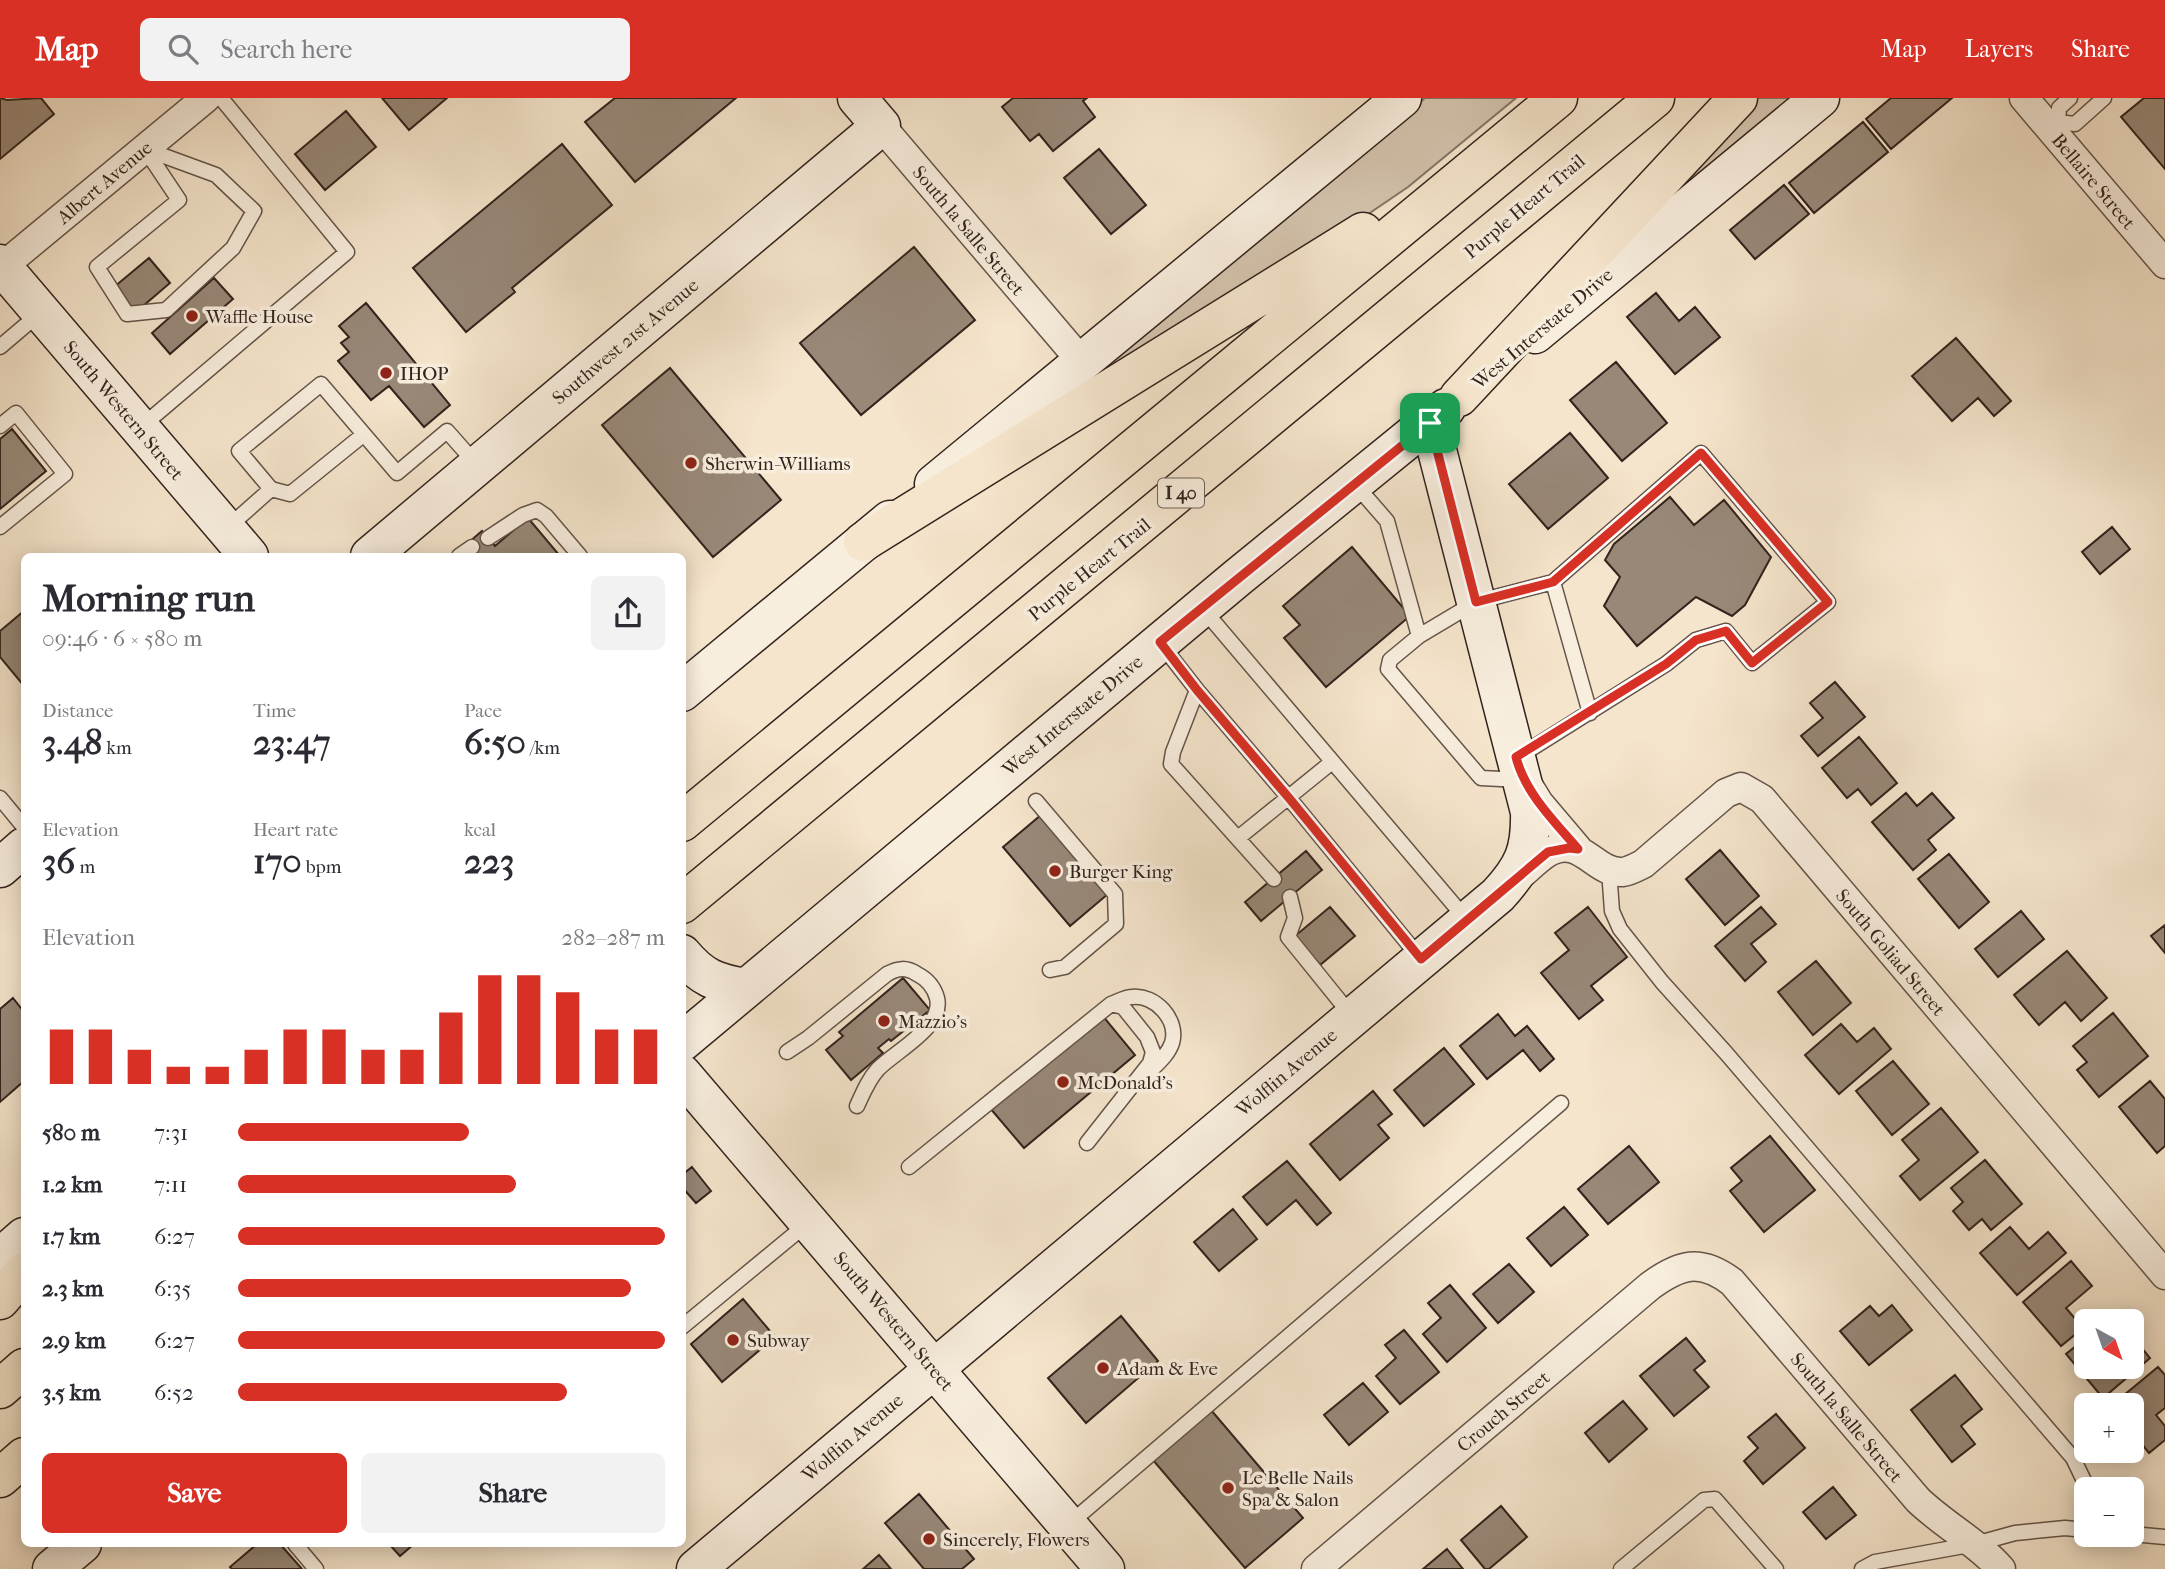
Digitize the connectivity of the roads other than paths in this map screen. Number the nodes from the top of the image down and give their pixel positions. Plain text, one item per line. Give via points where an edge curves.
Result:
1 (206, 98) edge
2 (221, 98) edge
3 (1402, 98) edge
4 (1655, 98) edge
5 (1738, 98) edge
6 (1820, 98) edge
7 (2024, 98) edge
8 (2070, 98) edge
9 (2104, 98) edge
10 (1551, 104) edge
11 (869, 112) edge
12 (2054, 125) junction
13 (145, 149) junction
14 (2165, 264) edge
15 (1, 266) edge
16 (41, 313) junction
17 (0, 347) edge
18 (1082, 362) junction
19 (1459, 397) junction
20 (1430, 423) junction
21 (0, 426) edge
22 (140, 428) junction
23 (363, 435) junction
24 (478, 466) junction
25 (1354, 483) junction
26 (271, 489) junction
27 (4, 517) edge
28 (488, 538) dead end
29 (863, 542) junction
30 (237, 543) edge
31 (472, 547) dead end
32 (376, 553) edge
33 (463, 553) edge
34 (577, 553) edge
35 (1553, 582) junction
36 (1476, 602) junction
37 (1201, 607) junction
38 (1419, 636) junction
39 (1160, 642) junction
40 (686, 689) edge
41 (1197, 690) junction
42 (1590, 713) junction
43 (1332, 762) junction
44 (1519, 767) junction
45 (0, 798) edge
46 (1289, 798) junction
47 (1036, 801) dead end
48 (686, 819) edge
49 (21, 823) edge
50 (1238, 838) junction
51 (1578, 849) junction
52 (21, 850) edge
53 (0, 868) edge
54 (1609, 870) junction
55 (1274, 879) dead end
56 (694, 894) edge
57 (1497, 895) junction
58 (1290, 897) dead end
59 (1467, 920) junction
60 (686, 958) edge
61 (1421, 959) junction
62 (1050, 970) dead end
63 (746, 988) junction
64 (1111, 1004) junction
65 (1353, 1016) junction
66 (686, 1039) edge
67 (787, 1052) dead end
68 (686, 1079) edge
69 (1130, 1091) junction
70 (1561, 1102) dead end
71 (857, 1106) dead end
72 (1087, 1143) dead end
73 (909, 1167) dead end
74 (809, 1222) junction
75 (21, 1240) edge
76 (0, 1258) edge
77 (1695, 1267) joint
78 (2165, 1275) edge
79 (21, 1276) edge
80 (0, 1300) edge
81 (686, 1324) edge
82 (934, 1367) junction
83 (21, 1371) edge
84 (0, 1389) edge
85 (21, 1460) edge
86 (2082, 1477) edge
87 (0, 1478) edge
88 (1068, 1525) junction
89 (2074, 1529) edge
90 (2144, 1535) edge
91 (2165, 1537) edge
92 (1975, 1544) junction
93 (298, 1547) edge
94 (316, 1569) edge
95 (695, 1569) edge
96 (1105, 1569) edge
97 (1316, 1569) edge
98 (1621, 1569) edge
99 (1776, 1569) edge
100 (1862, 1569) edge
101 (2001, 1569) edge

1 - 13 street, Albert Avenue
2 - 22 lane via 347,252
3 - 18 main road
4 - 56 highway, Purple Heart Trail / I 40
5 - 19 highway
6 - 19 main road, West Interstate Drive
7 - 12 street, Bellaire Street
8 - 12 lane via 2059,108
9 - 12 lane via 2075,124
10 - 29 highway via 1330,254
10 - 48 highway
11 - 18 street, South la Salle Street
11 - 24 main road, Southwest 21st Avenue
12 - 14 street, Bellaire Street
13 - 13 lane via 179,200 97,267 127,314 166,310 233,248 254,211 216,175
13 - 15 street, Albert Avenue
15 - 16 main road, South Western Street
16 - 17 lane
16 - 22 main road, South Western Street
18 - 29 main road
19 - 20 main road, West Interstate Drive
20 - 25 main road, West Interstate Drive
20 - 36 main road, Wolflin Avenue
21 - 27 lane via 16,413 65,474 31,493
22 - 30 main road, South Western Street
23 - 24 lane via 397,473 447,430
23 - 26 lane via 290,494
23 - 26 lane via 321,384 240,451
24 - 32 main road, Southwest 21st Avenue
25 - 37 main road, West Interstate Drive
25 - 38 lane via 1387,521
26 - 30 lane
28 - 34 lane via 537,510
29 - 40 main road
31 - 33 lane
35 - 36 lane
35 - 42 lane
35 - 42 lane via 1701,453 1828,602 1752,663 1726,631 1696,640
36 - 38 lane
36 - 44 main road, Wolflin Avenue
37 - 39 main road, West Interstate Drive
37 - 43 lane
38 - 44 lane via 1390,660 1388,669 1482,778
39 - 41 lane
39 - 63 main road, West Interstate Drive
41 - 46 lane
41 - 50 lane via 1171,764
42 - 44 lane
43 - 46 lane
43 - 59 lane
44 - 51 street via 1539,803
44 - 57 main road, Wolflin Avenue via 1531,835 1515,876
45 - 49 lane
46 - 50 lane
46 - 61 lane
47 - 62 lane via 1115,894 1116,902 1116,924 1065,967
50 - 55 lane
51 - 54 street
51 - 57 street via 1548,852
52 - 53 main road
54 - 78 street, South Goliad Street via 1622,872 1643,864 1726,793 1741,787 1762,799
54 - 86 lane via 1612,911 1620,929 2073,1458
57 - 59 main road, Wolflin Avenue
58 - 65 lane via 1295,918 1288,937
59 - 61 main road, Wolflin Avenue
60 - 63 main road via 716,983
61 - 65 main road, Wolflin Avenue
63 - 66 main road, West Interstate Drive
64 - 69 lane via 1123,1007 1134,1018 1153,1052
64 - 69 lane via 1132,996 1146,999 1161,1007 1173,1024 1173,1042 1166,1055
64 - 73 lane
65 - 82 main road, Wolflin Avenue
67 - 71 lane via 887,974 899,968 924,977 935,990 939,1007 933,1023 877,1070
68 - 74 main road, South Western Street
69 - 72 lane
70 - 88 lane
74 - 81 lane
74 - 82 main road, South Western Street
75 - 76 main road
77 - 92 street, South la Salle Street via 1712,1270 1732,1282 1918,1500
77 - 97 street, Crouch Street via 1674,1270 1650,1286
79 - 80 highway
82 - 88 main road, South Western Street
82 - 95 main road, Wolflin Avenue
83 - 84 highway
85 - 87 highway
88 - 96 main road, South Western Street
89 - 92 lane via 2015,1533
90 - 91 lane
92 - 100 lane via 1875,1562
92 - 101 street, South la Salle Street
93 - 94 lane
98 - 99 lane via 1704,1500 1715,1499

